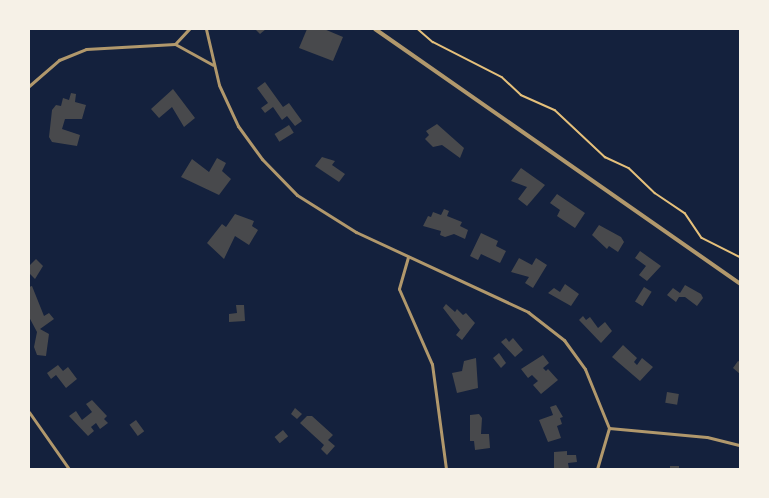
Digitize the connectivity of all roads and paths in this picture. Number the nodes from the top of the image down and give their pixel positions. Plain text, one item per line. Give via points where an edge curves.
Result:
1 (189, 29) edge
2 (206, 29) edge
3 (375, 29) edge
4 (418, 29) edge
5 (175, 44) junction
6 (213, 64) junction
7 (29, 86) edge
8 (408, 257) junction
9 (740, 257) edge
10 (740, 284) edge
11 (29, 412) edge
12 (609, 428) junction
13 (740, 445) edge
14 (69, 469) edge
15 (446, 469) edge
16 (597, 469) edge

1 - 5 street
2 - 6 street
3 - 10 street
4 - 9 path via 433,42 502,77 521,95 554,110 605,157 629,168 655,193 685,213 702,238
5 - 6 street
5 - 7 street via 86,49 59,60
6 - 8 street via 238,126 275,174 327,216
8 - 12 street via 528,312 554,330 585,369
8 - 15 street via 399,289 432,364
11 - 14 street
12 - 13 street via 707,437
12 - 16 street

